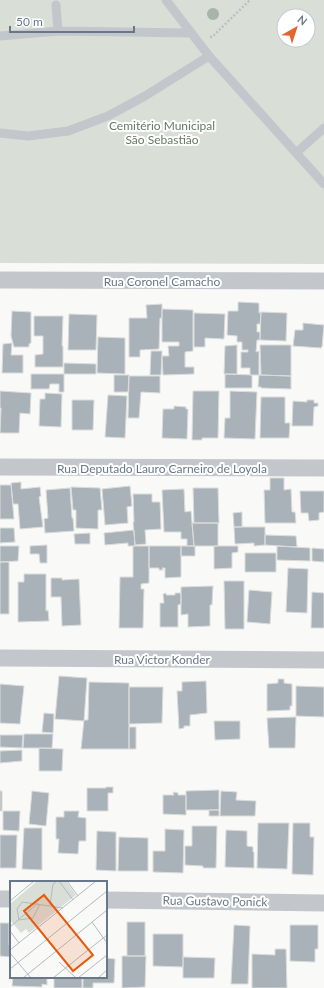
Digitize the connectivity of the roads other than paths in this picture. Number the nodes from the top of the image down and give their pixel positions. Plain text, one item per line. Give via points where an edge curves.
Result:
1 (166, 0) edge
2 (56, 6) dead end
3 (58, 31) junction
4 (191, 33) junction
5 (0, 36) edge
6 (209, 56) junction
7 (324, 128) edge
8 (0, 133) edge
9 (296, 153) junction
10 (324, 184) edge
11 (0, 280) edge
12 (324, 281) edge
13 (0, 467) edge
14 (324, 468) edge
15 (0, 658) edge
16 (324, 660) edge
17 (0, 898) edge
18 (10, 899) edge
19 (107, 900) edge
20 (324, 903) edge

1 - 4 lane
2 - 3 lane
3 - 4 lane
3 - 5 lane
4 - 6 lane
6 - 8 lane via 108,116 68,131 28,136
6 - 9 lane
7 - 9 lane
9 - 10 lane
11 - 12 street, Rua Coronel Camacho
13 - 14 street, Rua Deputado Lauro Carneiro de Loyola
15 - 16 street, Rua Victor Konder
17 - 18 street
19 - 20 street, Rua Gustavo Ponick

